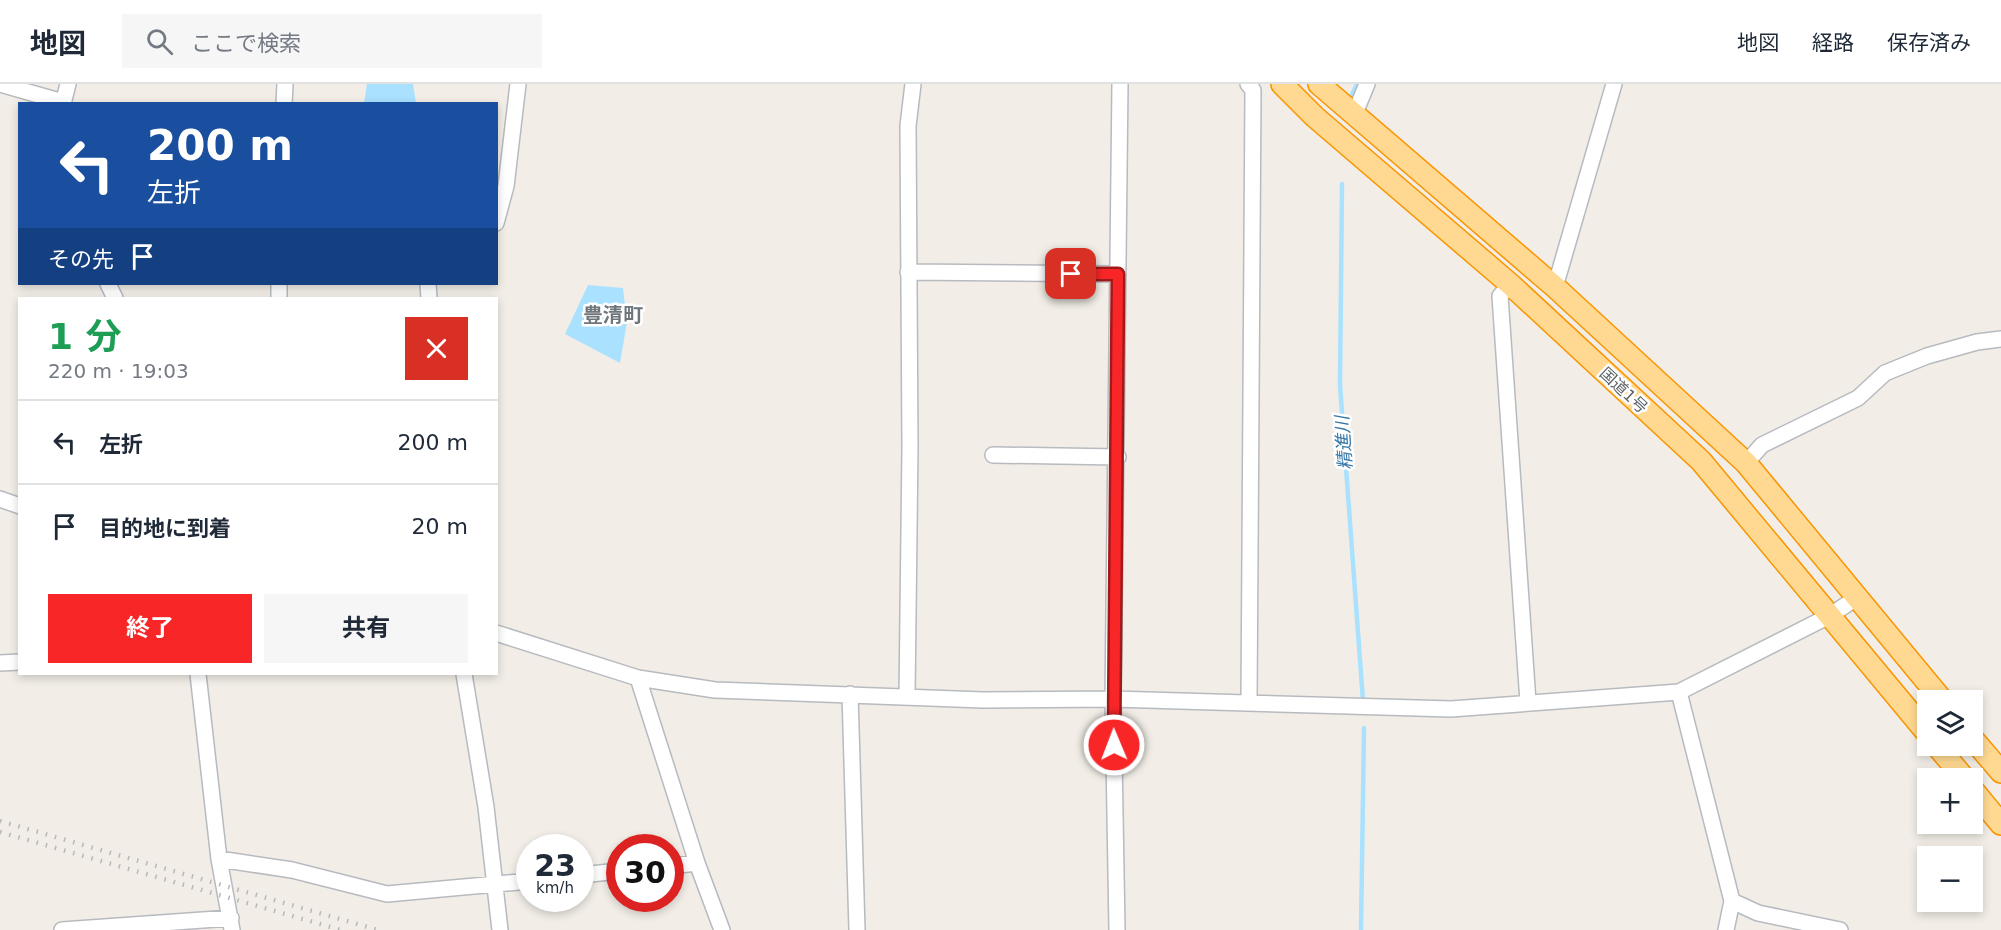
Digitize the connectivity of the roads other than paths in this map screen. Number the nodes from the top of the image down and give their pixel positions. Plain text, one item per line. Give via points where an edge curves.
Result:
1 (0, 84) edge
2 (68, 84) edge
3 (285, 84) edge
4 (518, 84) edge
5 (913, 84) edge
6 (1120, 84) edge
7 (1248, 84) edge
8 (1282, 84) edge
9 (1319, 84) edge
10 (1367, 84) edge
11 (1614, 84) edge
12 (60, 102) edge
13 (63, 102) edge
14 (284, 102) edge
15 (1355, 113) junction
16 (498, 216) edge
17 (908, 272) junction
18 (1118, 274) junction
19 (1510, 284) junction
20 (1555, 287) junction
21 (2001, 339) edge
22 (993, 455) dead end
23 (1118, 457) junction
24 (1746, 463) junction
25 (0, 500) edge
26 (18, 505) edge
27 (1856, 598) junction
28 (1831, 615) junction
29 (498, 634) edge
30 (18, 662) edge
31 (0, 663) edge
32 (198, 675) edge
33 (464, 675) edge
34 (638, 678) junction
35 (1934, 690) edge
36 (1679, 692) junction
37 (850, 694) junction
38 (906, 697) junction
39 (1113, 699) junction
40 (1528, 702) junction
41 (1249, 703) junction
42 (1917, 721) edge
43 (1983, 751) edge
44 (1945, 756) edge
45 (1956, 768) edge
46 (2001, 772) edge
47 (1983, 802) edge
48 (2001, 824) edge
49 (219, 859) junction
50 (697, 863) junction
51 (684, 864) edge
52 (516, 883) edge
53 (496, 885) junction
54 (1732, 902) junction
55 (232, 924) edge
56 (62, 930) edge
57 (500, 930) edge
58 (722, 930) edge
59 (857, 930) edge
60 (1116, 930) edge
61 (1726, 930) edge
62 (1840, 930) edge

1 - 12 street
2 - 13 street
3 - 14 street
4 - 16 street via 506,186
5 - 17 street via 908,126
6 - 18 street
7 - 41 street via 1253,90
8 - 19 highway, 国道1号 via 1315,117
9 - 15 highway, 国道1号
10 - 15 street
11 - 20 street
15 - 20 highway, 国道1号
17 - 18 street
17 - 38 street
18 - 23 street
19 - 28 highway, 国道1号 via 1701,461
19 - 40 street via 1500,296
20 - 24 highway, 国道1号
21 - 24 street via 1927,356 1885,373 1858,398 1762,445
22 - 23 street
23 - 39 street
24 - 27 highway, 国道1号
25 - 26 street
27 - 28 street
27 - 35 highway, 国道1号
28 - 36 street
28 - 42 highway, 国道1号
29 - 34 street
30 - 31 street
32 - 49 street
33 - 53 street
34 - 37 street via 714,690
34 - 50 street
36 - 40 street
36 - 54 street
37 - 38 street
37 - 59 street
38 - 39 street
39 - 41 street
39 - 60 street
40 - 41 street via 1451,710
43 - 46 highway
44 - 45 highway
47 - 48 highway
49 - 53 street via 292,870 387,894
49 - 55 street
50 - 51 street
50 - 58 street
52 - 53 street
53 - 57 street
54 - 61 street
54 - 62 street via 1758,913
55 - 56 street

